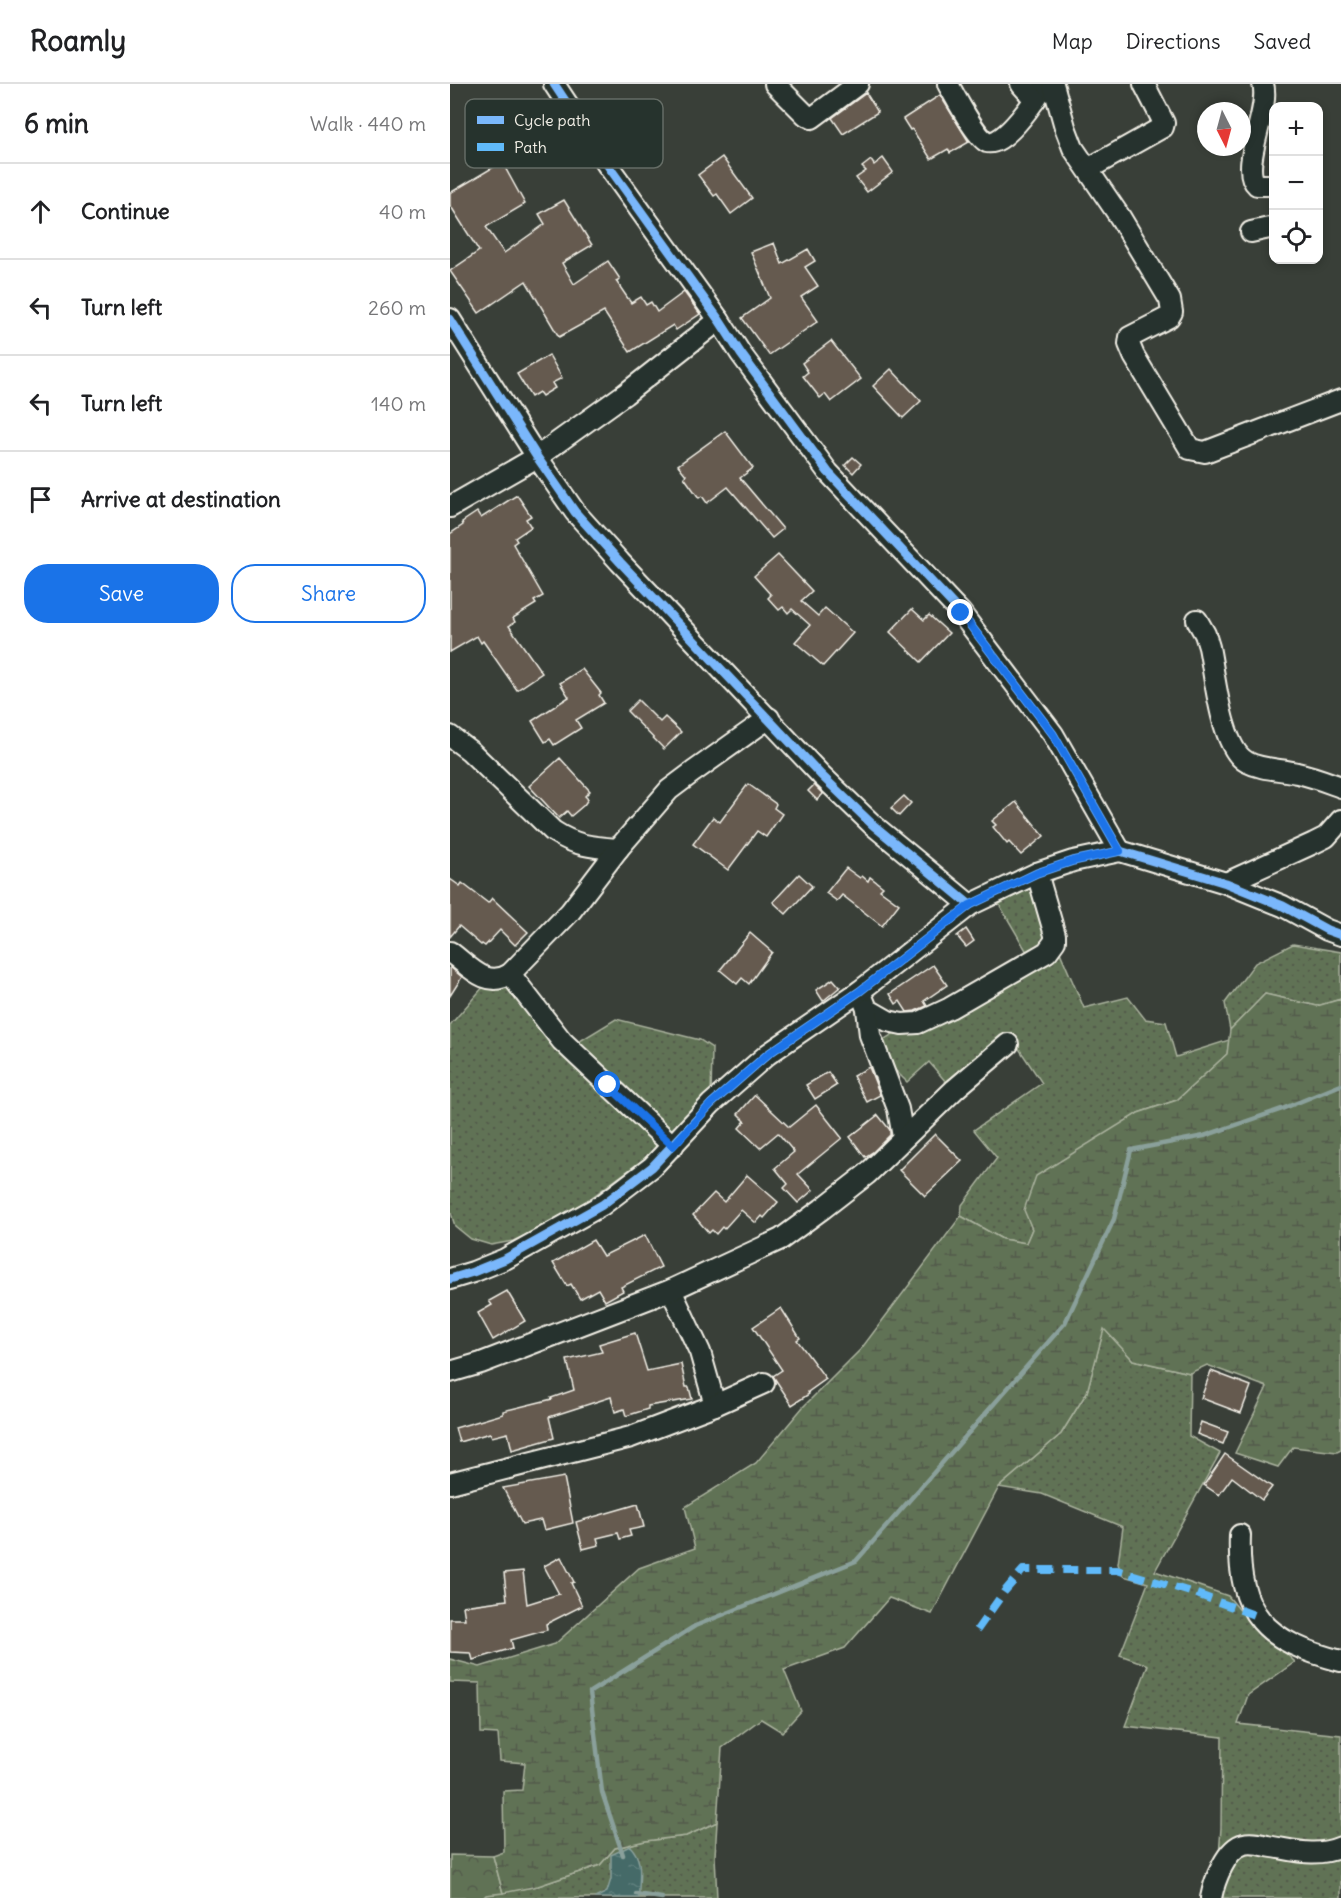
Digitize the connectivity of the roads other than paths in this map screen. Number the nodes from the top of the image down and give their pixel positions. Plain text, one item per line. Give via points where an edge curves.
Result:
1 (554, 84) edge
2 (775, 84) edge
3 (858, 84) edge
4 (948, 84) edge
5 (1021, 84) edge
6 (1053, 84) edge
7 (1144, 84) edge
8 (1263, 84) edge
9 (1040, 92) edge
10 (564, 99) edge
11 (610, 168) edge
12 (1088, 169) junction
13 (1269, 185) edge
14 (1269, 228) edge
15 (1251, 232) dead end
16 (450, 319) edge
17 (719, 320) junction
18 (1341, 400) edge
19 (537, 457) junction
20 (450, 507) edge
21 (1197, 620) dead end
22 (769, 718) junction
23 (450, 736) edge
24 (1341, 787) edge
25 (1341, 820) edge
26 (618, 849) junction
27 (1120, 851) junction
28 (1037, 873) junction
29 (1226, 883) junction
30 (970, 905) junction
31 (1341, 935) edge
32 (450, 952) edge
33 (510, 974) junction
34 (864, 1000) junction
35 (1008, 1044) dead end
36 (903, 1137) junction
37 (673, 1146) junction
38 (450, 1279) edge
39 (671, 1290) junction
40 (450, 1372) edge
41 (764, 1383) dead end
42 (715, 1405) junction
43 (450, 1483) edge
44 (1240, 1535) dead end
45 (1341, 1661) edge
46 (1341, 1846) edge
47 (1211, 1898) edge

1 - 10 street
2 - 3 street via 812,118
4 - 9 street via 986,142 995,141 1009,130
5 - 9 street
6 - 12 street via 1073,148
7 - 12 street via 1163,127
8 - 13 street via 1266,99 1251,175 1257,185
11 - 17 street
12 - 18 street via 1170,300 1169,317 1130,337 1129,344 1190,449 1205,452
14 - 15 street
16 - 19 street
17 - 19 street
17 - 27 street via 828,472 961,613 997,659 1053,734
19 - 20 street
19 - 22 street via 575,512
21 - 24 street via 1209,647 1228,738 1235,753 1259,767 1297,773
22 - 26 street via 669,790
22 - 30 street via 873,825
23 - 26 street via 553,831 588,847
25 - 29 street via 1326,837
26 - 33 street via 570,912
27 - 28 street
27 - 29 street
28 - 30 street
28 - 34 street via 1055,935 1047,952 918,1023 888,1021
29 - 31 street
30 - 34 street
32 - 33 street via 485,979 498,980
33 - 37 street via 562,1041
34 - 36 street via 870,1035 898,1109
34 - 37 street via 768,1054 711,1104
35 - 36 street
36 - 39 street via 867,1173 781,1239
37 - 38 street via 602,1204 505,1259
39 - 40 street
39 - 42 street via 700,1352
41 - 42 street
42 - 43 street via 631,1437
44 - 45 street via 1245,1593 1257,1617 1300,1649
46 - 47 street via 1317,1854 1242,1844 1220,1869

